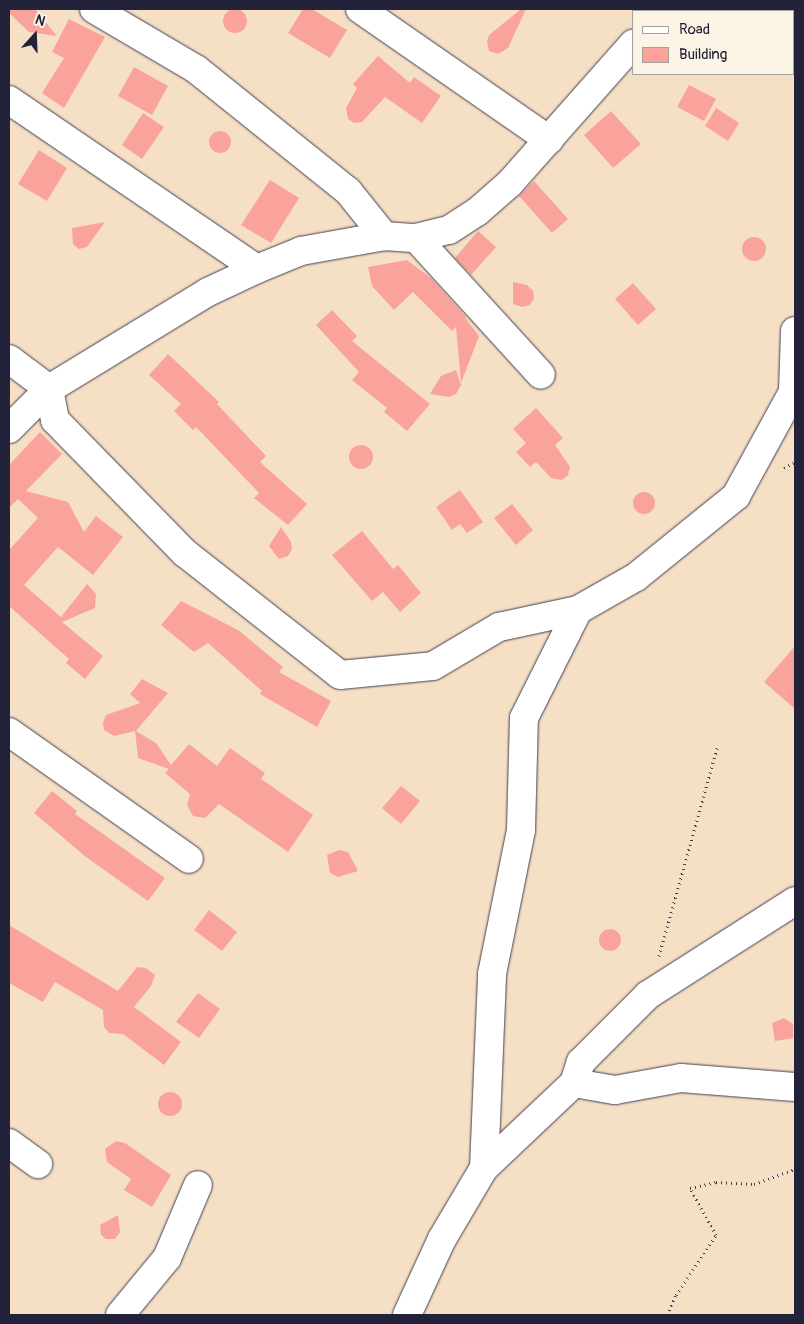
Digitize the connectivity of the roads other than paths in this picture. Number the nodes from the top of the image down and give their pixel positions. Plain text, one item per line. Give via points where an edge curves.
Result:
1 (94, 9) edge
2 (360, 9) edge
3 (632, 45) edge
4 (9, 100) edge
5 (549, 140) junction
6 (384, 236) junction
7 (416, 238) junction
8 (257, 269) junction
9 (795, 331) edge
10 (9, 359) edge
11 (541, 375) dead end
12 (49, 389) junction
13 (9, 429) edge
14 (578, 610) junction
15 (9, 732) edge
16 (189, 859) dead end
17 (795, 901) edge
18 (574, 1083) junction
19 (795, 1087) edge
20 (9, 1143) edge
21 (38, 1164) dead end
22 (484, 1168) junction
23 (198, 1185) dead end
24 (120, 1315) edge
25 (407, 1315) edge

1 - 6 street via 196,69 348,190
2 - 5 street
3 - 5 street
4 - 8 street
5 - 7 street via 510,183 477,212 449,230
6 - 7 street
6 - 8 street via 301,251
7 - 11 street
8 - 12 street via 208,292
9 - 14 street via 792,392 736,496 636,577
10 - 12 street
12 - 13 street
12 - 14 street via 55,420 154,524 185,553 340,675 433,666 499,627
14 - 22 street via 524,718 521,830 492,974
15 - 16 street
17 - 18 street via 648,995 581,1062
18 - 19 street via 615,1090 681,1078
18 - 22 street
20 - 21 street
22 - 25 street via 442,1239
23 - 24 street via 167,1258

